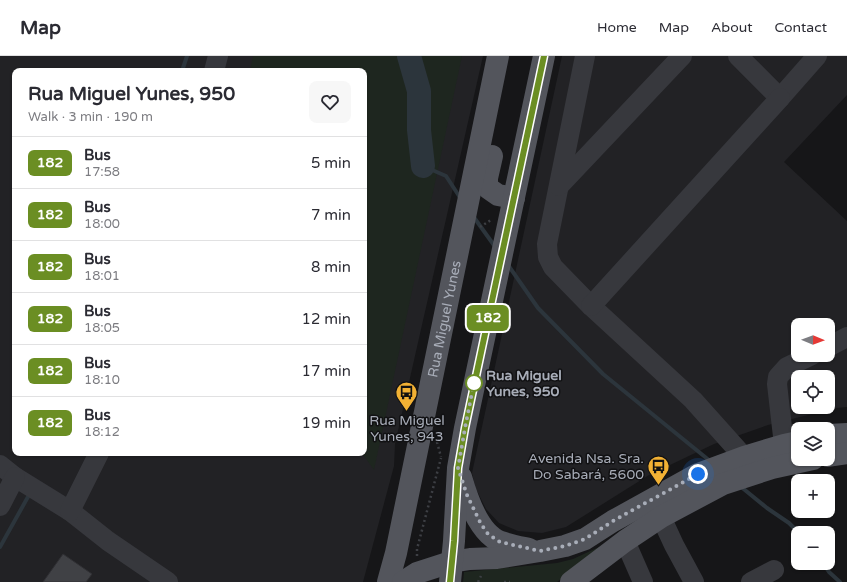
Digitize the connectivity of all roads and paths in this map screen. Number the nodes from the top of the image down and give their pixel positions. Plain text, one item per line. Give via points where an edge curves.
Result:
1 (218, 56) edge
2 (544, 56) edge
3 (585, 56) edge
4 (682, 56) edge
5 (738, 56) edge
6 (817, 56) edge
7 (498, 58) edge
8 (215, 68) edge
9 (780, 98) junction
10 (559, 186) junction
11 (514, 198) junction
12 (591, 306) junction
13 (847, 337) edge
14 (835, 343) edge
15 (797, 362) edge
16 (847, 434) edge
17 (835, 435) edge
18 (791, 443) edge
19 (847, 453) edge
20 (835, 455) edge
21 (98, 456) edge
22 (744, 457) junction
23 (449, 462) junction
24 (791, 464) edge
25 (0, 465) edge
26 (15, 477) junction
27 (0, 506) edge
28 (70, 511) junction
29 (661, 517) junction
30 (625, 541) junction
31 (417, 549) dead end
32 (540, 551) junction
33 (774, 570) dead end
34 (451, 572) edge
35 (576, 580) edge
36 (168, 582) edge
37 (388, 582) edge
38 (403, 582) edge
39 (504, 582) edge
40 (510, 582) edge
41 (643, 582) edge
42 (694, 582) edge
43 (751, 582) edge

1 - 8 street
2 - 11 main road
3 - 10 street
4 - 10 street
5 - 9 street
6 - 9 street
7 - 11 main road via 500,116 487,184 488,188 498,195
7 - 37 main road, Rua Miguel Yunes
9 - 12 street
10 - 12 street via 547,244 548,256 553,267
11 - 23 main road via 465,428
12 - 22 street via 693,400
13 - 14 street
15 - 18 street via 787,367 778,377 777,384
16 - 17 main road
18 - 22 main road
19 - 20 main road
21 - 28 street
22 - 32 main road via 698,474 585,539
23 - 31 path
23 - 32 main road via 488,534 500,542
23 - 34 main road via 454,541
24 - 29 main road via 723,484
25 - 26 street
26 - 27 street
26 - 28 street
28 - 36 street
29 - 30 main road
29 - 42 street
30 - 35 main road
30 - 41 street
32 - 34 main road via 497,558 470,559
33 - 43 street
34 - 38 main road via 417,574
39 - 40 path

